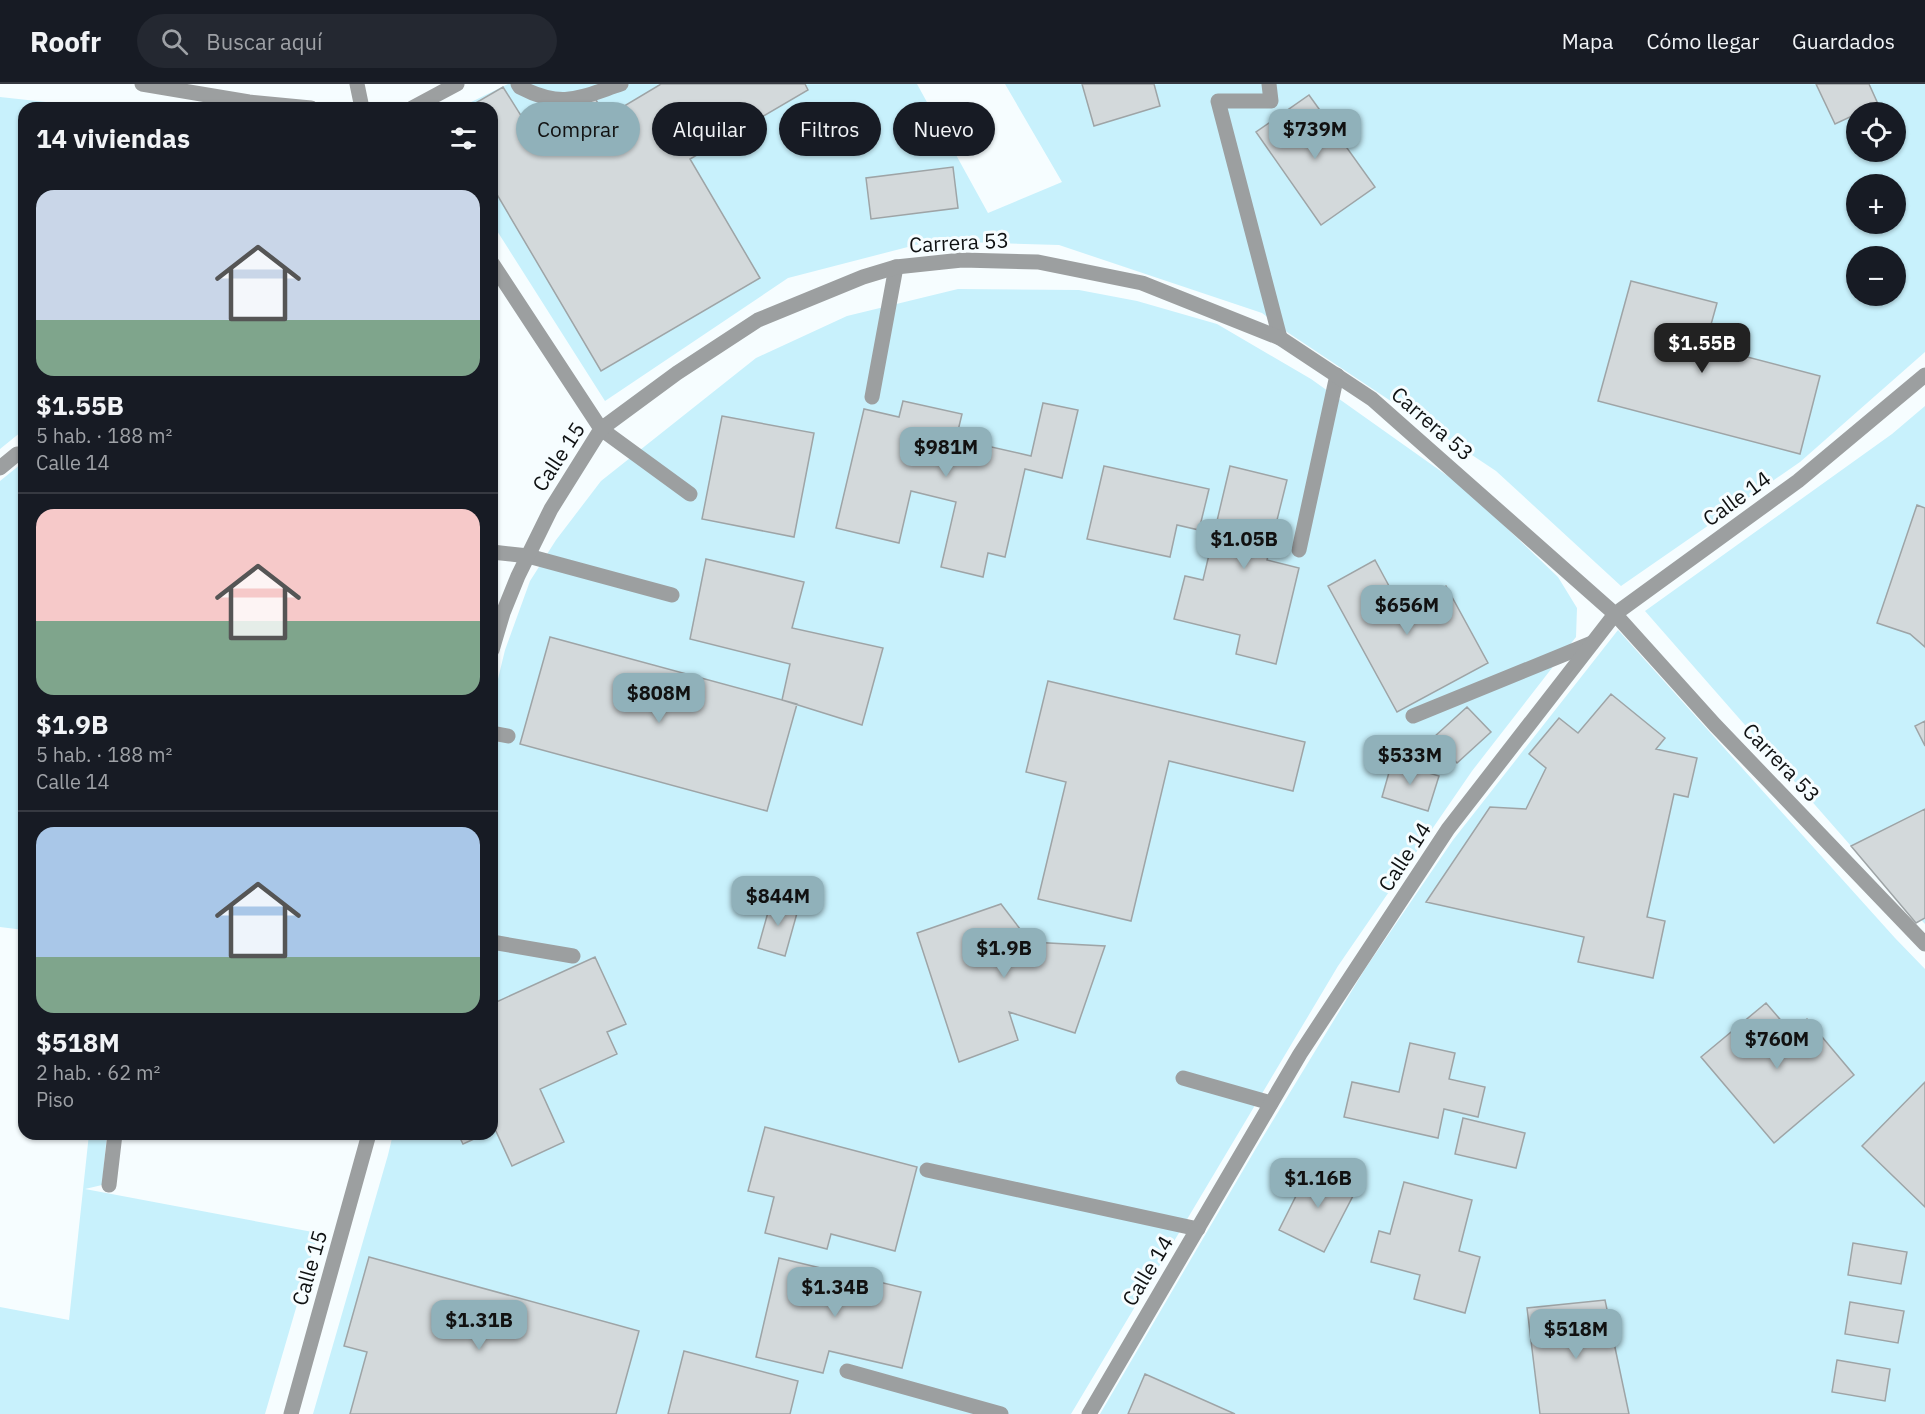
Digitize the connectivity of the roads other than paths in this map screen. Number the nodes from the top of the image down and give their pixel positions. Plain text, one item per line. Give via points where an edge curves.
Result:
1 (142, 84) edge
2 (357, 84) edge
3 (457, 84) edge
4 (518, 84) edge
5 (621, 84) edge
6 (1269, 84) edge
7 (233, 102) edge
8 (361, 102) edge
9 (423, 102) edge
10 (896, 267) junction
11 (498, 272) edge
12 (758, 320) joint
13 (1280, 338) junction
14 (1337, 375) junction
15 (1925, 375) edge
16 (872, 397) dead end
17 (601, 429) junction
18 (18, 454) edge
19 (0, 468) edge
20 (690, 494) dead end
21 (1299, 550) dead end
22 (498, 553) edge
23 (528, 556) junction
24 (672, 595) dead end
25 (1615, 614) junction
26 (498, 630) edge
27 (1593, 643) junction
28 (1413, 716) dead end
29 (498, 734) edge
30 (508, 736) dead end
31 (498, 943) edge
32 (1925, 944) edge
33 (573, 956) dead end
34 (1184, 1078) dead end
35 (1271, 1103) junction
36 (115, 1140) edge
37 (367, 1140) edge
38 (927, 1170) dead end
39 (109, 1185) dead end
40 (1198, 1229) junction
41 (847, 1371) dead end
42 (291, 1414) edge
43 (1001, 1414) edge
44 (1089, 1414) edge

1 - 7 street
2 - 8 street
3 - 9 street
4 - 5 street via 539,97 564,101
6 - 13 street via 1271,101 1218,101
10 - 12 street, Carrera 53
10 - 13 street, Carrera 53 via 962,260 1038,262 1142,283
10 - 16 street
11 - 17 street
12 - 17 street, Calle 15 via 676,373
13 - 14 street, Carrera 53
14 - 21 street
14 - 25 street, Carrera 53 via 1372,399
15 - 25 street, Calle 14 via 1798,481
17 - 20 street
17 - 23 street, Calle 15 via 551,509
18 - 19 street
22 - 23 street
23 - 24 street
23 - 26 street, Calle 15
25 - 27 street, Calle 14
25 - 32 street, Carrera 53 via 1715,725
27 - 28 street
27 - 35 street, Calle 14 via 1448,829
29 - 30 street
31 - 33 street
34 - 35 street
35 - 40 street, Calle 14
36 - 39 street
37 - 42 street, Calle 15
38 - 40 street
40 - 44 street, Calle 14
41 - 43 street

